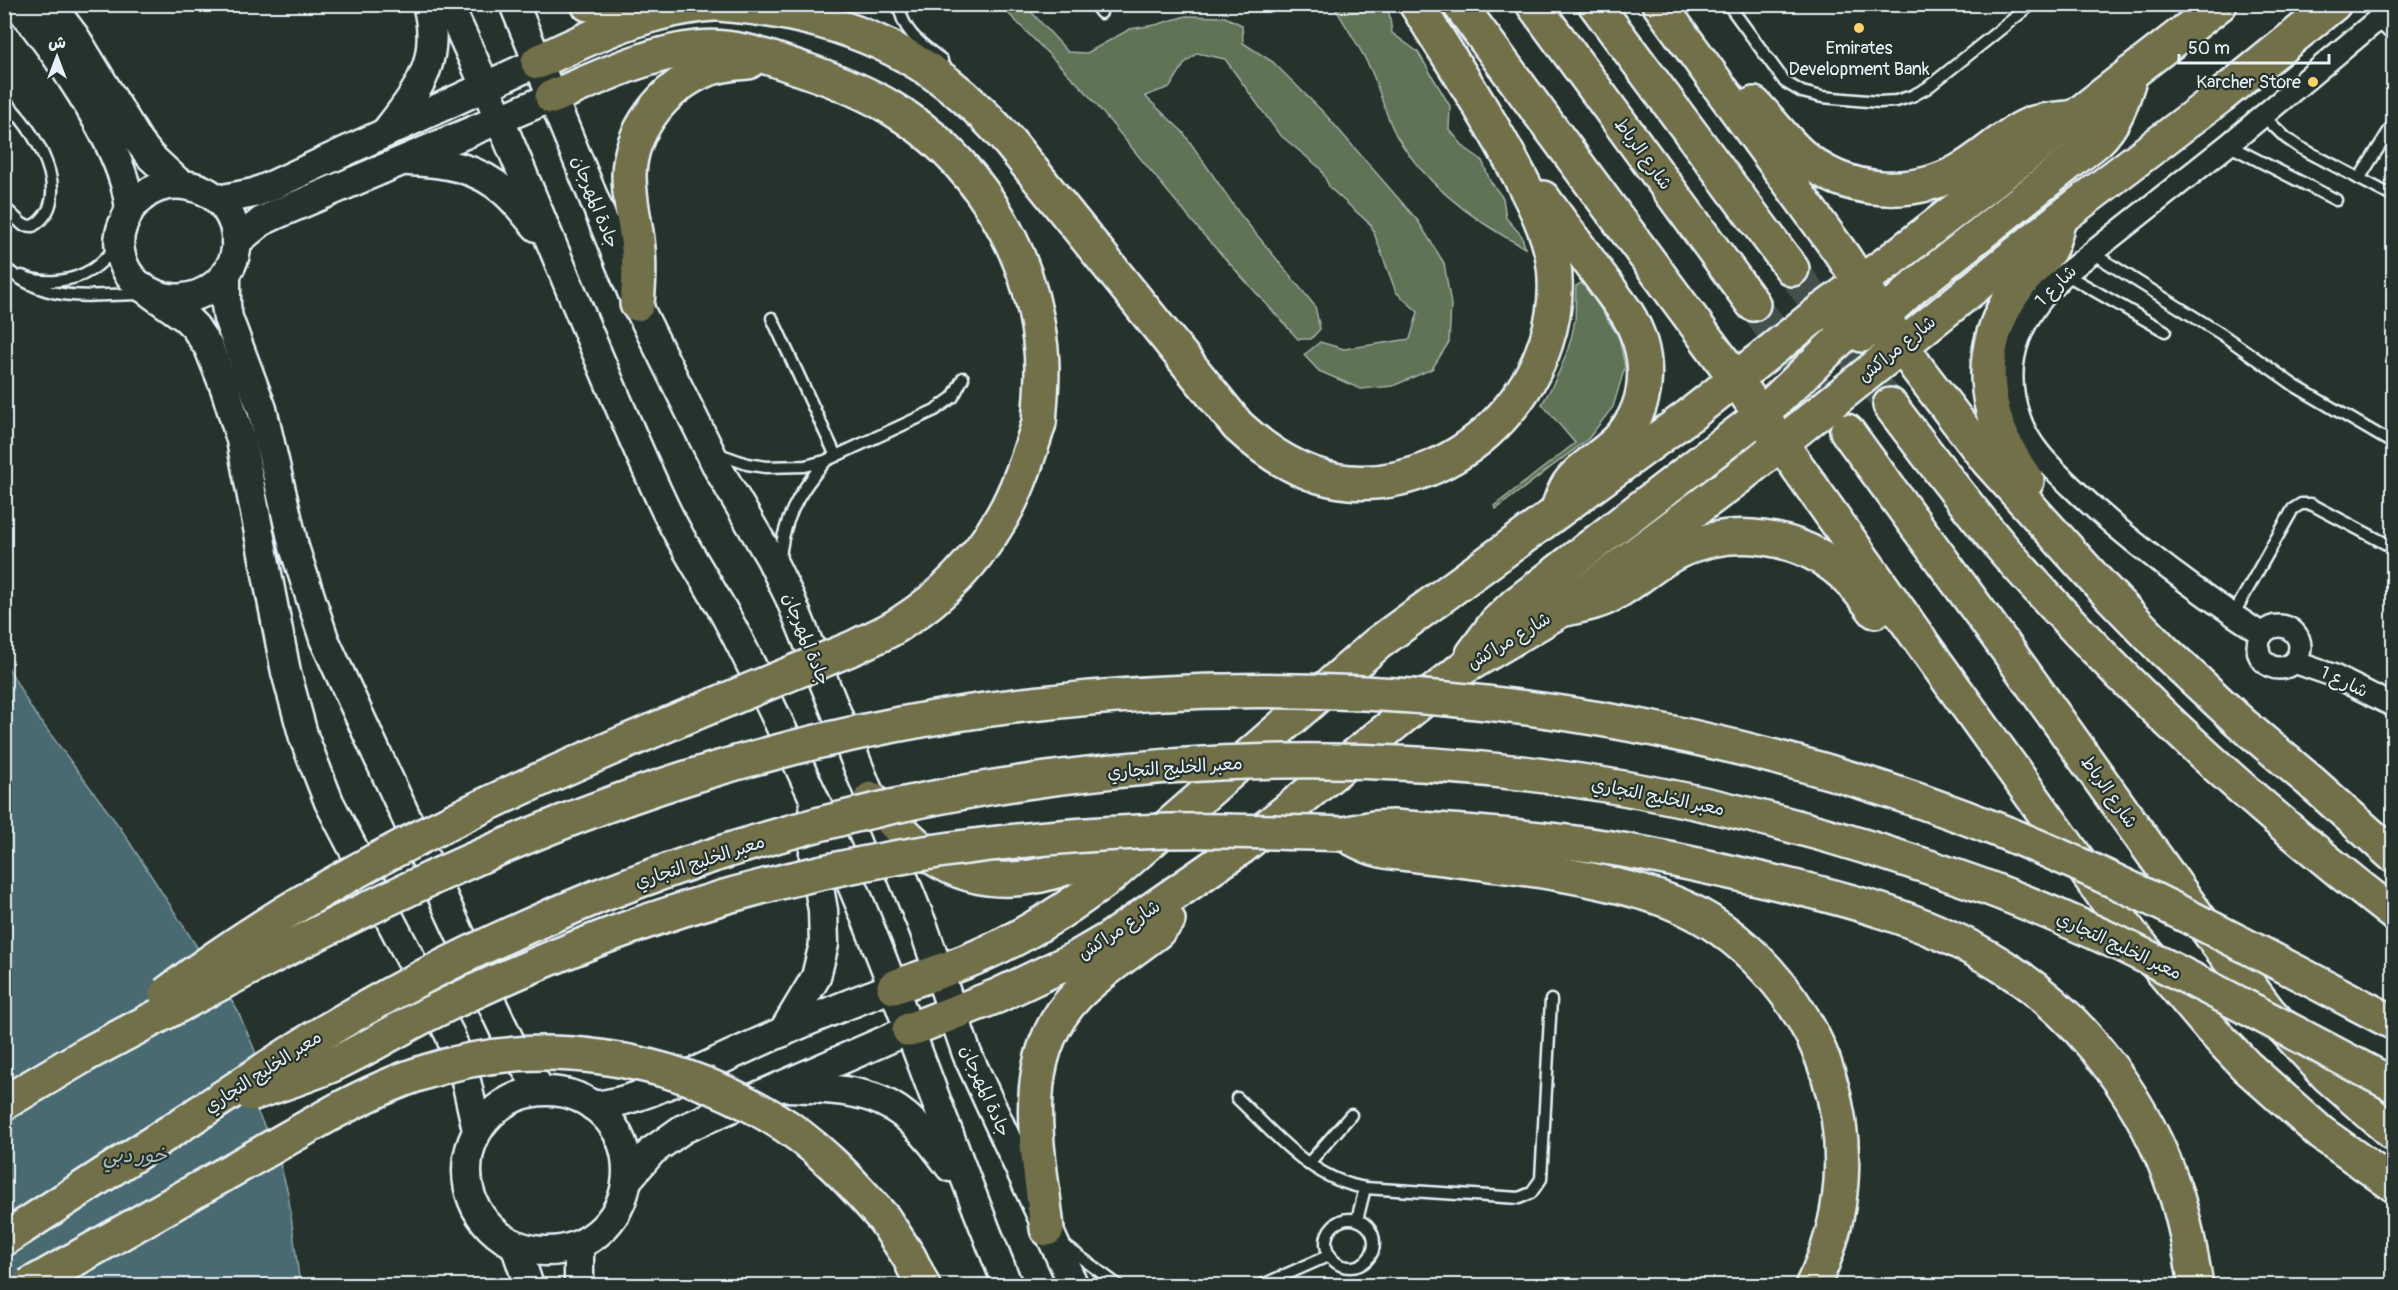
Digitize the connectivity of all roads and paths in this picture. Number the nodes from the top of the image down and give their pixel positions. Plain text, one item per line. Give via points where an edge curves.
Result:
1 (17, 4) edge
2 (50, 4) edge
3 (427, 4) edge
4 (448, 4) edge
5 (514, 4) edge
6 (588, 4) edge
7 (714, 4) edge
8 (719, 4) edge
9 (899, 4) edge
10 (1416, 4) edge
11 (1459, 4) edge
12 (1533, 4) edge
13 (1595, 4) edge
14 (1659, 4) edge
15 (1728, 4) edge
16 (2032, 4) edge
17 (2220, 4) edge
18 (2334, 4) edge
19 (2394, 6) edge
20 (651, 14) junction
21 (2377, 21) junction
22 (2394, 37) edge
23 (537, 62) junction
24 (782, 63) junction
25 (1703, 68) junction
26 (953, 70) dead end
27 (2132, 73) junction
28 (486, 86) junction
29 (552, 97) junction
30 (4, 101) edge
31 (2263, 116) junction
32 (2076, 117) junction
33 (500, 119) junction
34 (2394, 123) edge
35 (385, 133) junction
36 (2228, 145) junction
37 (1505, 149) junction
38 (400, 161) junction
39 (2359, 178) junction
40 (180, 184) junction
41 (2394, 197) edge
42 (218, 200) junction
43 (2336, 201) dead end
44 (4, 207) edge
45 (129, 210) junction
46 (2059, 219) junction
47 (236, 242) junction
48 (550, 242) junction
49 (118, 246) junction
50 (2092, 253) junction
51 (6, 268) edge
52 (1792, 269) tunnel mouth
53 (226, 274) junction
54 (2065, 274) junction
55 (1861, 283) junction
56 (152, 294) junction
57 (637, 304) junction
58 (1754, 304) tunnel mouth
59 (1857, 317) junction
60 (772, 318) dead end
61 (2165, 331) dead end
62 (1902, 346) junction
63 (963, 378) dead end
64 (1736, 379) junction
65 (1890, 405) tunnel mouth
66 (1761, 415) junction
67 (1847, 431) tunnel mouth
68 (1780, 443) junction
69 (2394, 444) edge
70 (710, 451) junction
71 (836, 456) junction
72 (825, 461) junction
73 (1557, 511) junction
74 (2394, 548) edge
75 (780, 578) junction
76 (2102, 587) junction
77 (1561, 610) junction
78 (2233, 615) junction
79 (2262, 634) junction
80 (1927, 650) junction
81 (2294, 662) junction
82 (1463, 668) junction
83 (2394, 706) edge
84 (2310, 781) junction
85 (814, 798) junction
86 (871, 799) junction
87 (1173, 822) junction
88 (2394, 833) edge
89 (1344, 834) junction
90 (2394, 856) edge
91 (1197, 880) junction
92 (2394, 914) edge
93 (938, 971) junction
94 (894, 987) junction
95 (1551, 1000) dead end
96 (953, 1013) junction
97 (2394, 1023) edge
98 (909, 1030) junction
99 (783, 1032) junction
100 (85, 1055) junction
101 (2394, 1085) edge
102 (778, 1086) junction
103 (540, 1089) junction
104 (1237, 1098) dead end
105 (4, 1104) edge
106 (592, 1106) junction
107 (198, 1113) junction
108 (1351, 1115) dead end
109 (477, 1130) junction
110 (2394, 1134) edge
111 (1308, 1164) junction
112 (627, 1180) junction
113 (2394, 1185) edge
114 (1365, 1188) junction
115 (973, 1200) junction
116 (1357, 1220) junction
117 (1049, 1232) junction
118 (4, 1239) edge
119 (515, 1245) junction
120 (579, 1246) junction
121 (1329, 1255) junction
122 (28, 1286) edge
123 (529, 1286) edge
124 (579, 1286) edge
125 (923, 1286) edge
126 (1008, 1286) edge
127 (1074, 1286) edge
128 (1119, 1286) edge
129 (1260, 1286) edge
130 (1812, 1286) edge
131 (2196, 1286) edge

1 - 45 street via 92,113 121,174
2 - 40 street via 75,37 139,142
3 - 35 street via 433,43 429,65 420,86
4 - 28 street
5 - 23 street, جادة المهرجان
6 - 20 main road
7 - 20 main road
8 - 37 main road via 797,14 835,25 909,57 969,94 1238,426 1288,464 1317,476 1348,482 1380,482 1418,473 1453,456 1485,434 1530,380 1552,321 1553,259 1545,229
9 - 26 lane via 901,20 909,33
10 - 37 main road
11 - 64 main road
12 - 58 main road, شارع الرباط
13 - 52 main road
14 - 25 main road
15 - 16 lane via 1785,82 1812,95 1879,102 1896,101 1927,88
17 - 27 main road
18 - 46 main road, شارع مراكش
19 - 21 street, شارع 1
20 - 23 main road
21 - 22 lane
21 - 31 street, شارع 1
23 - 28 street
23 - 29 street, جادة المهرجان
24 - 29 main road via 751,52 699,48 647,60
24 - 57 main road via 736,63 704,71 682,83 646,120 629,172 638,241
24 - 100 main road, bridge via 856,89 926,132 982,191 1021,262 1040,341 1039,423 1003,517 975,558 940,594 900,624 470,813 272,919
25 - 32 main road via 1753,103 1786,141 1817,168 1845,181 1875,188 1931,183 1965,168 2029,125
25 - 55 main road
27 - 32 main road
27 - 59 main road via 2106,133 1914,287
28 - 33 street
28 - 35 street
29 - 33 street
29 - 57 street, جادة المهرجان
30 - 44 lane via 26,125 42,153 54,195 41,222 33,226 23,225
31 - 36 street, شارع 1
31 - 39 lane via 2292,142
32 - 55 main road
33 - 38 street
33 - 48 street
34 - 39 lane
35 - 42 street via 271,186
36 - 43 lane
36 - 50 street, شارع 1
37 - 73 main road via 1626,312 1645,358 1643,392 1631,423 1622,437 1570,482
38 - 47 street via 277,214
38 - 48 street via 440,162 486,178 506,192
39 - 41 lane
40 - 42 street via 194,186
40 - 45 street via 160,186 142,195
42 - 47 street via 231,219
45 - 49 street
46 - 62 main road, شارع مراكش
46 - 76 main road via 2049,249 2024,277 2001,314 1989,356 1989,399 2011,458
47 - 53 street
48 - 85 street via 661,501 730,623
49 - 51 lane via 92,270 71,279 27,278
49 - 56 street via 136,283
50 - 54 street, شارع 1
50 - 69 lane via 2223,335 2295,386
51 - 56 lane via 26,283 48,292 72,296
53 - 56 street via 201,295 168,299
53 - 103 street via 228,318 262,409 294,547 324,639 500,1021
54 - 61 lane
54 - 78 street, شارع 1 via 2043,294 2019,336 2012,389 2019,417 2050,466 2099,513
55 - 59 main road
56 - 109 street via 195,327 209,348 225,388 241,440 286,672 304,738 329,802 450,1035
57 - 70 street, جادة المهرجان
59 - 62 main road
59 - 64 main road
59 - 66 main road via 1839,342
59 - 68 main road via 1793,405
60 - 71 lane
62 - 68 main road, شارع مراكش
62 - 76 main road via 1988,461
63 - 71 lane via 953,397 935,410
64 - 66 main road
64 - 73 main road
65 - 92 main road via 2010,557 2167,721 2244,793
66 - 68 main road
66 - 82 main road via 1516,604 1496,623
67 - 110 main road, شارع الرباط via 2269,1012 2328,1076
68 - 77 main road, شارع مراكش
68 - 80 main road
70 - 72 lane via 766,467
70 - 75 street, جادة المهرجان
71 - 72 lane
72 - 75 lane via 792,508 782,542
73 - 87 main road via 1378,643
74 - 78 lane via 2311,504 2301,504 2293,509
75 - 86 street, جادة المهرجان
76 - 84 main road via 2240,722
77 - 80 main road via 1609,596 1676,552 1695,545 1732,537 1771,539 1825,560 1855,585 1890,627
77 - 82 main road, شارع مراكش
78 - 79 street, شارع 1
79 - 81 street via 2257,649 2265,663 2279,668
79 - 81 street via 2276,626 2293,631 2300,646
80 - 113 main road via 2132,934 2212,1030 2283,1101
81 - 83 street, شارع 1 via 2332,675
82 - 91 main road, شارع مراكش via 1242,848
84 - 88 main road
84 - 90 main road
85 - 94 street
85 - 99 street via 814,860 825,944 816,977
86 - 87 main road via 935,859 979,876 1003,879 1052,874
86 - 93 street, جادة المهرجان
87 - 93 main road via 1112,876 1048,921 980,956
89 - 107 main road, bridge via 1207,831 1067,837 878,862 784,882 693,907 514,973 323,1069
89 - 130 main road via 1377,849 1519,867 1621,887 1672,903 1720,929 1761,963 1806,1023 1821,1052 1837,1103 1843,1156 1839,1209 1824,1261
89 - 131 main road via 1393,827 1553,840 1664,857 1868,906 1964,945 2014,973 2056,1008 2095,1048 2128,1092 2175,1191
91 - 96 main road, شارع مراكش via 1073,960
91 - 117 main road via 1166,924 1079,993 1046,1043 1034,1097
93 - 94 main road
93 - 96 street, جادة المهرجان
94 - 98 street
94 - 99 street
95 - 114 lane via 1541,1179 1535,1189 1526,1196 1513,1198
96 - 98 main road, شارع مراكش
96 - 117 street, جادة المهرجان via 967,1054
97 - 100 main road, bridge via 2120,884 2010,835 1896,793 1781,758 1664,730 1545,710 1425,696 1184,692 1063,700 944,716 825,740 709,771 596,810 375,904
98 - 102 street, شارع مراكش
98 - 115 street
99 - 106 street via 644,1095
100 - 105 main road
101 - 107 main road, معبر الخليج التجاري, bridge via 2096,933 1986,887 1874,849 1644,792 1529,774 1410,764 1292,761 1173,766 1056,778 939,798 823,824 710,857 598,897 403,987
102 - 112 street, شارع مراكش via 683,1129 652,1151
102 - 115 street via 849,1090 900,1110 925,1133
103 - 106 street via 568,1094
103 - 109 street via 525,1092 497,1107
104 - 111 lane
106 - 112 street via 618,1139
107 - 118 main road, معبر الخليج التجاري
108 - 111 lane
109 - 119 street via 469,1159 471,1188 482,1215 502,1238
111 - 114 lane via 1341,1182
112 - 120 street via 617,1212 594,1238
114 - 116 lane
115 - 126 street
116 - 121 lane via 1341,1221 1334,1226 1327,1239
116 - 121 lane via 1373,1236 1369,1258 1348,1267
117 - 127 street, جادة المهرجان
117 - 128 lane
119 - 120 street via 549,1253
119 - 123 street
120 - 124 street
121 - 129 lane
122 - 125 main road, bridge via 379,1089 427,1071 528,1054 579,1054 629,1061 679,1074 771,1117 813,1146 850,1181 884,1219

